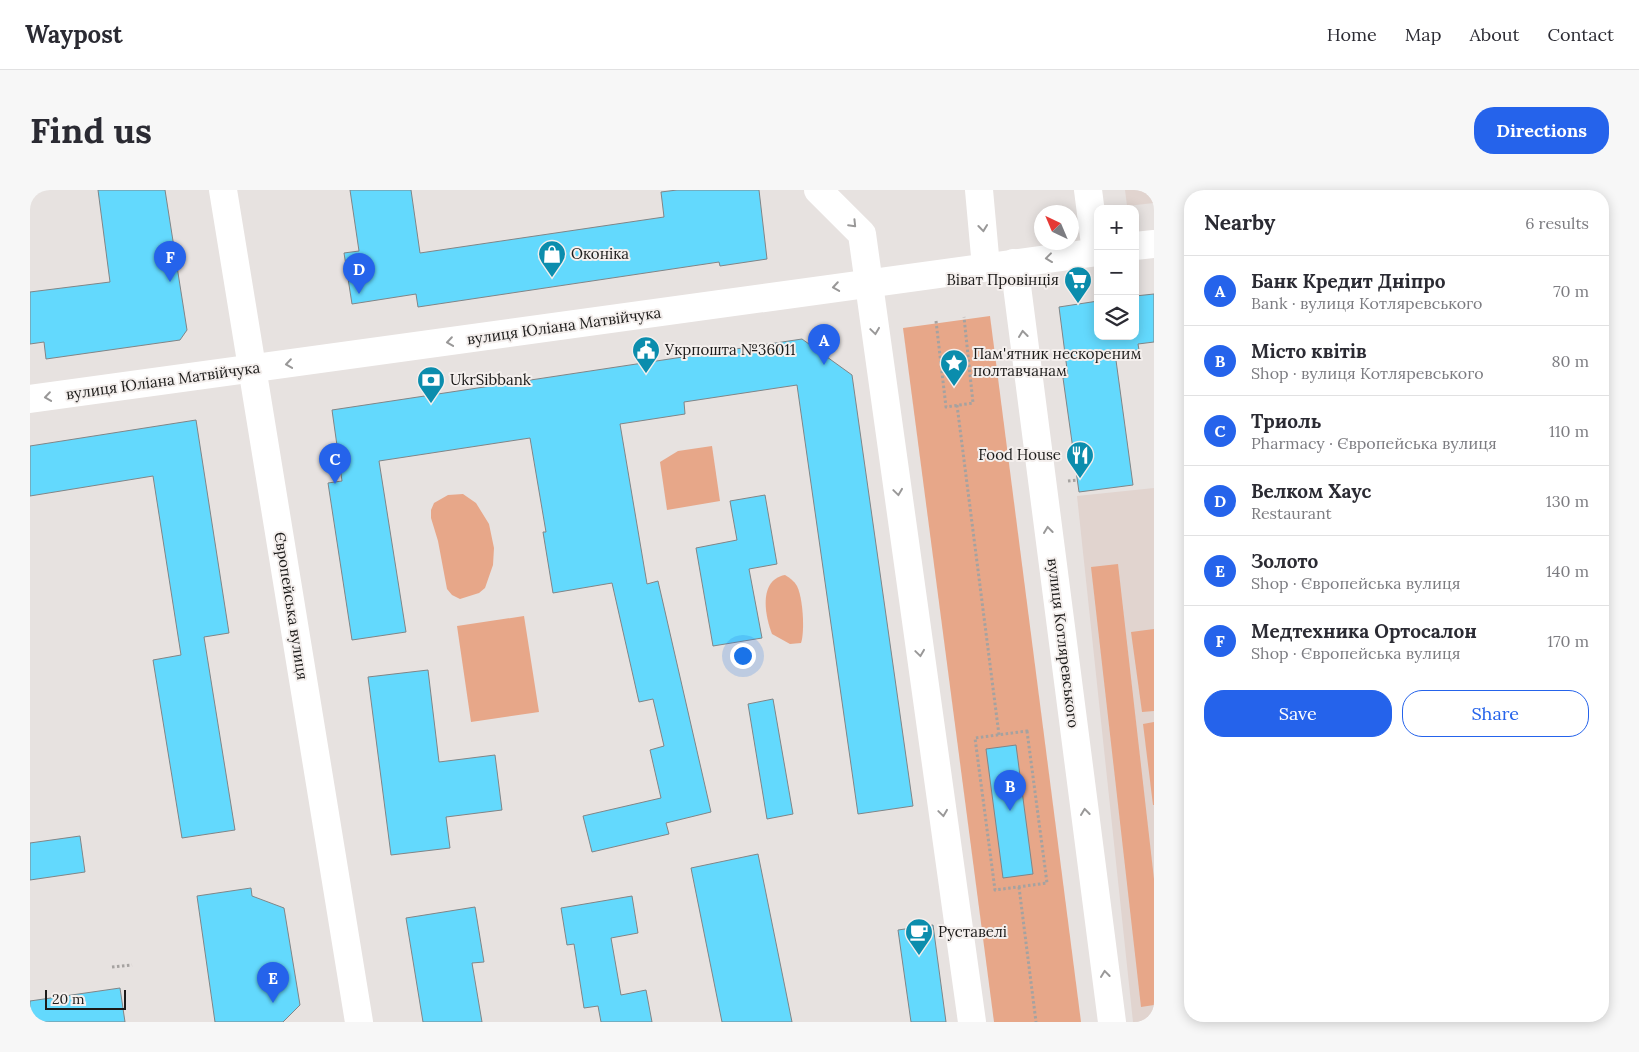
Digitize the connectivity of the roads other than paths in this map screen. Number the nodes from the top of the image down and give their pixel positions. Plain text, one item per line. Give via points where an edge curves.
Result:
1 (223, 190) edge
2 (818, 190) edge
3 (979, 190) edge
4 (1088, 190) edge
5 (1154, 244) edge
6 (1139, 246) edge
7 (1097, 250) edge
8 (1094, 252) edge
9 (1014, 263) junction
10 (986, 267) junction
11 (868, 282) junction
12 (253, 369) junction
13 (30, 399) edge
14 (359, 1022) edge
15 (972, 1022) edge
16 (1112, 1022) edge

1 - 12 street, Європейська вулиця
2 -> 11 street via 862,234
3 -> 10 street
4 - 7 street
5 - 6 street
8 -> 9 street, вулиця Юліана Матвійчука
9 - 10 street, вулиця Юліана Матвійчука
16 -> 9 street, вулиця Котляревського
10 - 11 street, вулиця Юліана Матвійчука
11 -> 12 street, вулиця Юліана Матвійчука
11 -> 15 street
12 -> 13 street, вулиця Юліана Матвійчука
12 - 14 street, Європейська вулиця

